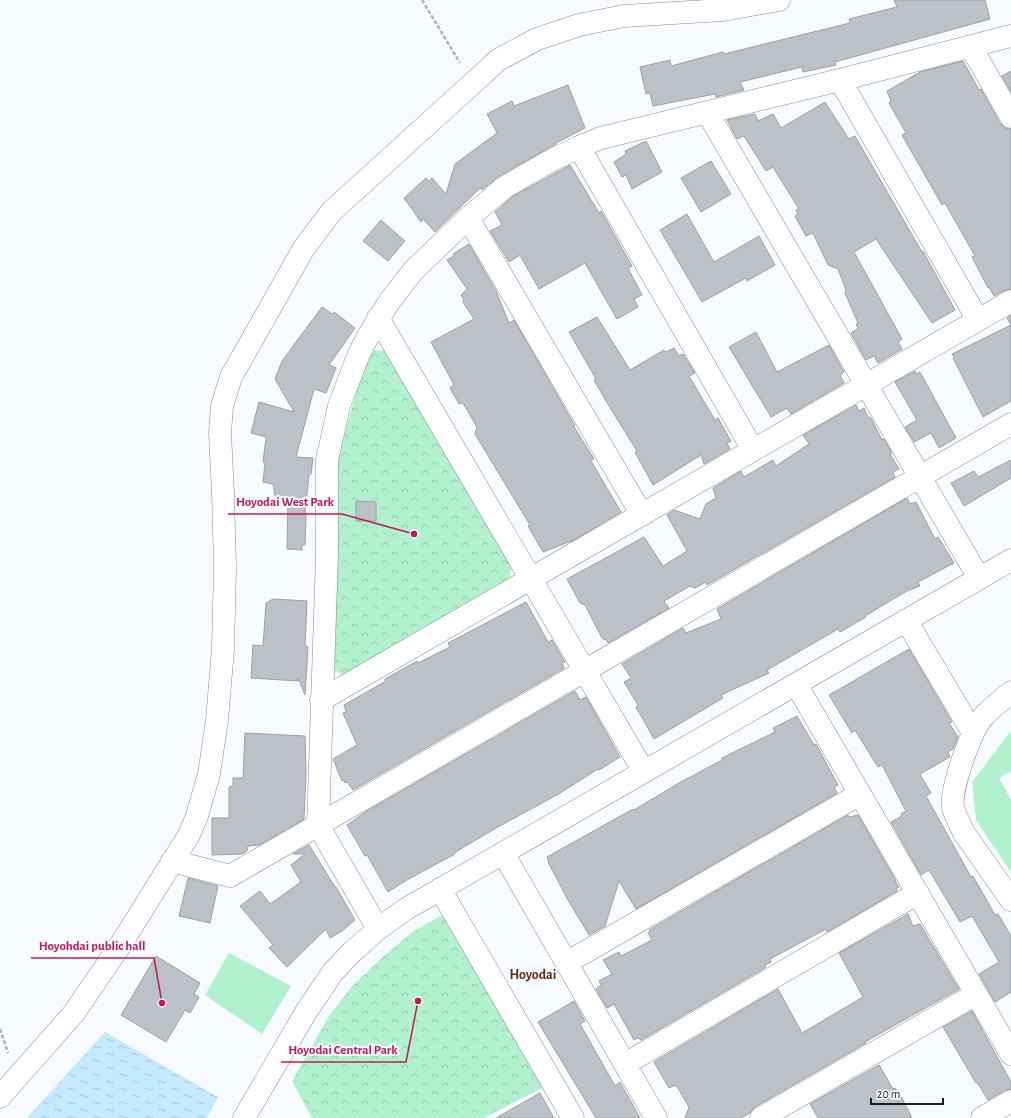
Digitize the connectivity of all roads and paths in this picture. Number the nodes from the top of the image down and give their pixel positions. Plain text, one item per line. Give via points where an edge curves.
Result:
1 (422, 0) edge
2 (779, 0) edge
3 (1011, 36) edge
4 (971, 46) junction
5 (840, 80) junction
6 (473, 83) junction
7 (707, 112) junction
8 (1011, 117) edge
9 (579, 147) junction
10 (468, 218) junction
11 (1011, 301) edge
12 (378, 318) junction
13 (978, 320) junction
14 (866, 385) junction
15 (1011, 424) edge
16 (754, 450) junction
17 (920, 477) junction
18 (642, 515) junction
19 (1011, 560) edge
20 (978, 578) junction
21 (531, 579) junction
22 (906, 620) junction
23 (585, 671) junction
24 (796, 684) junction
25 (1011, 692) edge
26 (321, 700) junction
27 (973, 733) junction
28 (644, 772) junction
29 (860, 794) junction
30 (318, 825) junction
31 (502, 853) junction
32 (172, 861) junction
33 (440, 888) junction
34 (918, 893) junction
35 (1011, 900) edge
36 (378, 929) junction
37 (566, 963) junction
38 (976, 994) junction
39 (1011, 1054) edge
40 (625, 1064) junction
41 (0, 1097) edge
42 (1011, 1101) edge
43 (244, 1118) edge
44 (572, 1118) edge
45 (656, 1118) edge
46 (761, 1118) edge
47 (982, 1118) edge

1 - 6 path
2 - 6 street via 723,10 624,16 579,25 537,39 498,60
3 - 4 street
4 - 5 street
4 - 8 street
5 - 7 street
5 - 13 street
6 - 32 street via 332,211 304,248 231,377 222,406 220,433 225,567 223,649 217,720 209,774 197,816 189,835
7 - 9 street via 601,138
7 - 14 street
9 - 10 street via 505,188
9 - 16 street
10 - 12 street via 413,271
10 - 18 street
11 - 13 street
12 - 21 street
12 - 26 street via 358,356 339,406 327,460 327,555
13 - 14 street
14 - 16 street
14 - 17 street
15 - 17 street
16 - 18 street
17 - 20 street
17 - 23 street
18 - 21 street
19 - 20 street
20 - 22 street
21 - 23 street
21 - 26 street
22 - 24 street
22 - 27 street
23 - 28 street
23 - 30 street
24 - 28 street
24 - 29 street
25 - 27 street via 982,717
26 - 30 street
27 - 35 street via 954,785 953,806 964,833
28 - 31 street
29 - 34 street
29 - 37 street
30 - 32 street via 230,876
30 - 36 street
31 - 33 street
31 - 37 street
32 - 41 street via 121,944 74,1013
33 - 36 street
33 - 44 street
34 - 38 street
34 - 40 street
36 - 43 street via 352,952 318,992
37 - 40 street
38 - 39 street
38 - 46 street
40 - 45 street
42 - 47 street

